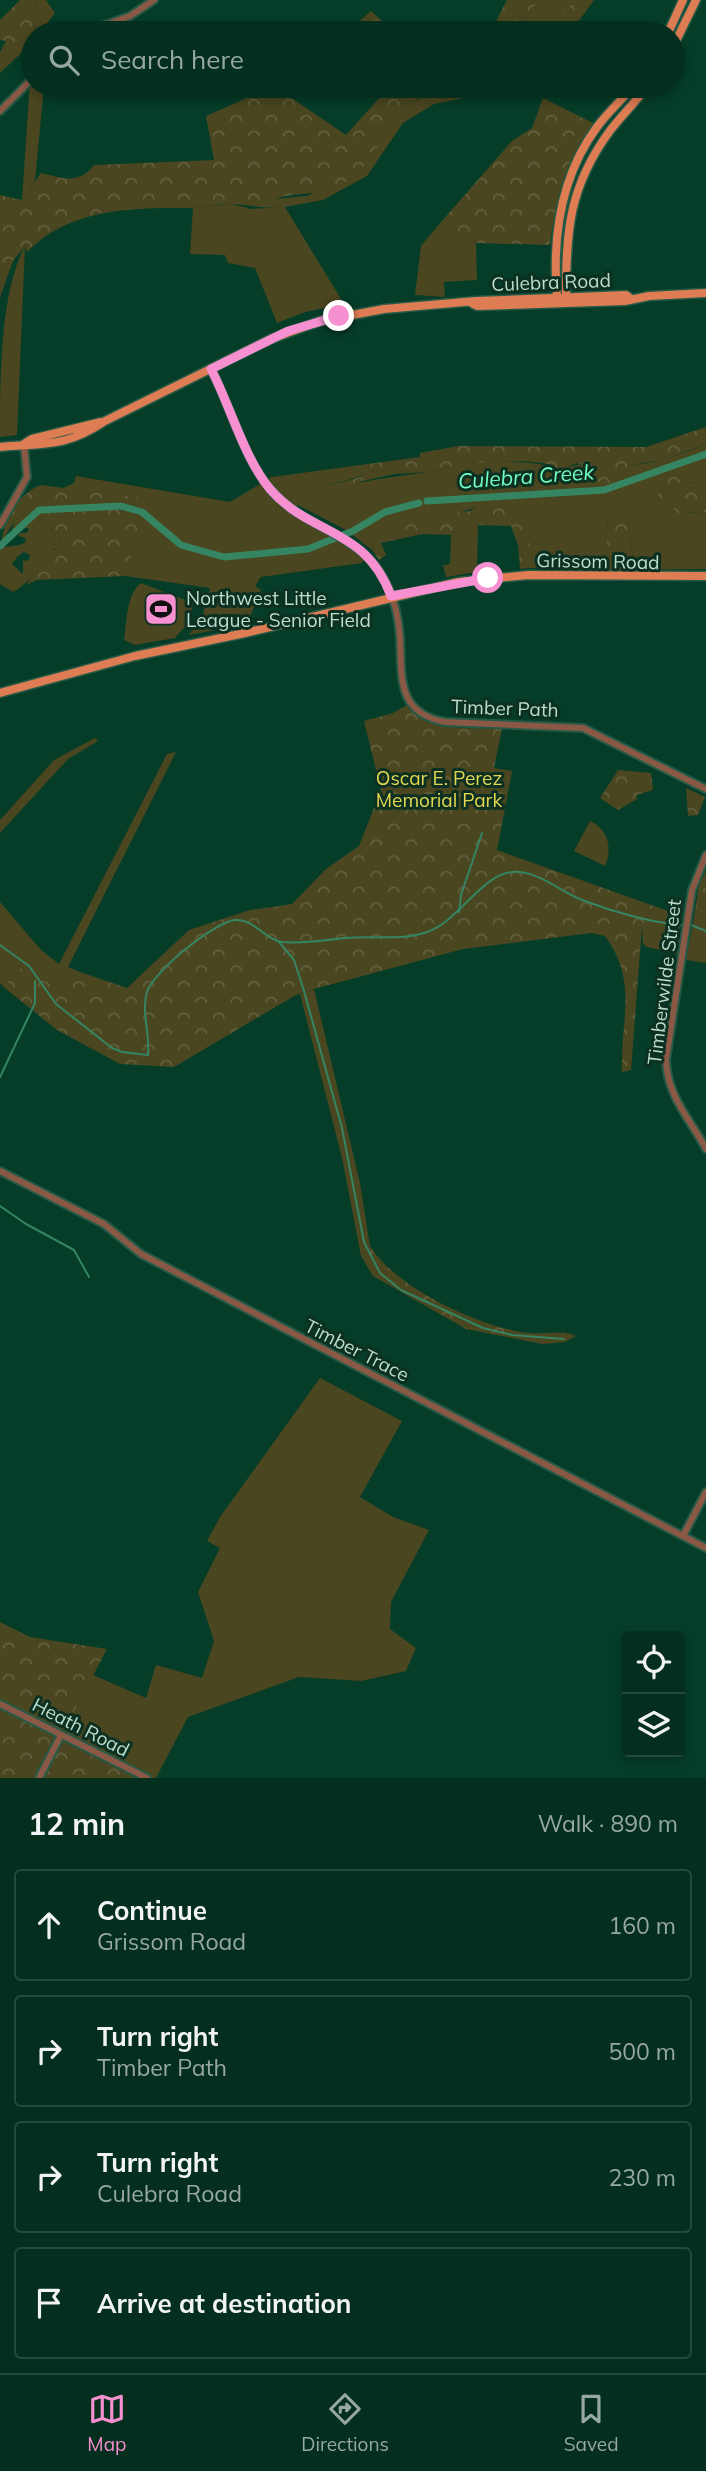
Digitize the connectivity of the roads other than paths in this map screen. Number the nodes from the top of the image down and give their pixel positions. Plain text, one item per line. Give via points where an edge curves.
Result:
1 (154, 0) edge
2 (683, 0) edge
3 (696, 0) edge
4 (116, 21) edge
5 (673, 21) edge
6 (685, 22) edge
7 (21, 90) edge
8 (622, 98) edge
9 (637, 98) edge
10 (0, 110) edge
11 (560, 249) junction
12 (706, 293) edge
13 (561, 296) junction
14 (630, 298) junction
15 (473, 304) junction
16 (211, 369) junction
17 (24, 444) junction
18 (0, 447) edge
19 (0, 525) edge
20 (706, 576) edge
21 (391, 596) junction
22 (0, 693) edge
23 (706, 789) edge
24 (706, 855) edge
25 (706, 1149) edge
26 (0, 1171) edge
27 (706, 1492) edge
28 (683, 1536) junction
29 (706, 1548) edge
30 (0, 1704) edge
31 (61, 1735) junction
32 (39, 1778) edge
33 (147, 1778) edge

1 - 4 street
2 - 5 main road
3 - 6 main road
7 - 10 street
8 - 11 main road via 578,159 561,204
9 - 11 main road via 593,156
11 - 13 main road
12 - 14 main road, Culebra Road
13 - 14 main road, Culebra Road
13 - 15 main road, Culebra Road
14 - 15 main road, Culebra Road
15 - 16 main road, Culebra Road via 384,309 320,321 288,331
16 - 17 main road, Culebra Road via 75,437 36,447
16 - 21 street, Timber Path via 261,477 293,510 345,538 373,562
17 - 18 main road, Culebra Road
17 - 19 street via 27,477
20 - 21 main road, Grissom Road via 510,576
21 - 22 main road, Grissom Road
21 - 23 street, Timber Path via 400,635 401,683 412,705 424,715 445,722 583,728
24 - 25 street, Timberwilde Street via 694,879 666,1069 674,1098
26 - 28 street, Timber Trace via 104,1224 152,1261
27 - 28 street
28 - 29 street, Timber Trace
30 - 31 street, Heath Road
31 - 32 street
31 - 33 street, Heath Road

